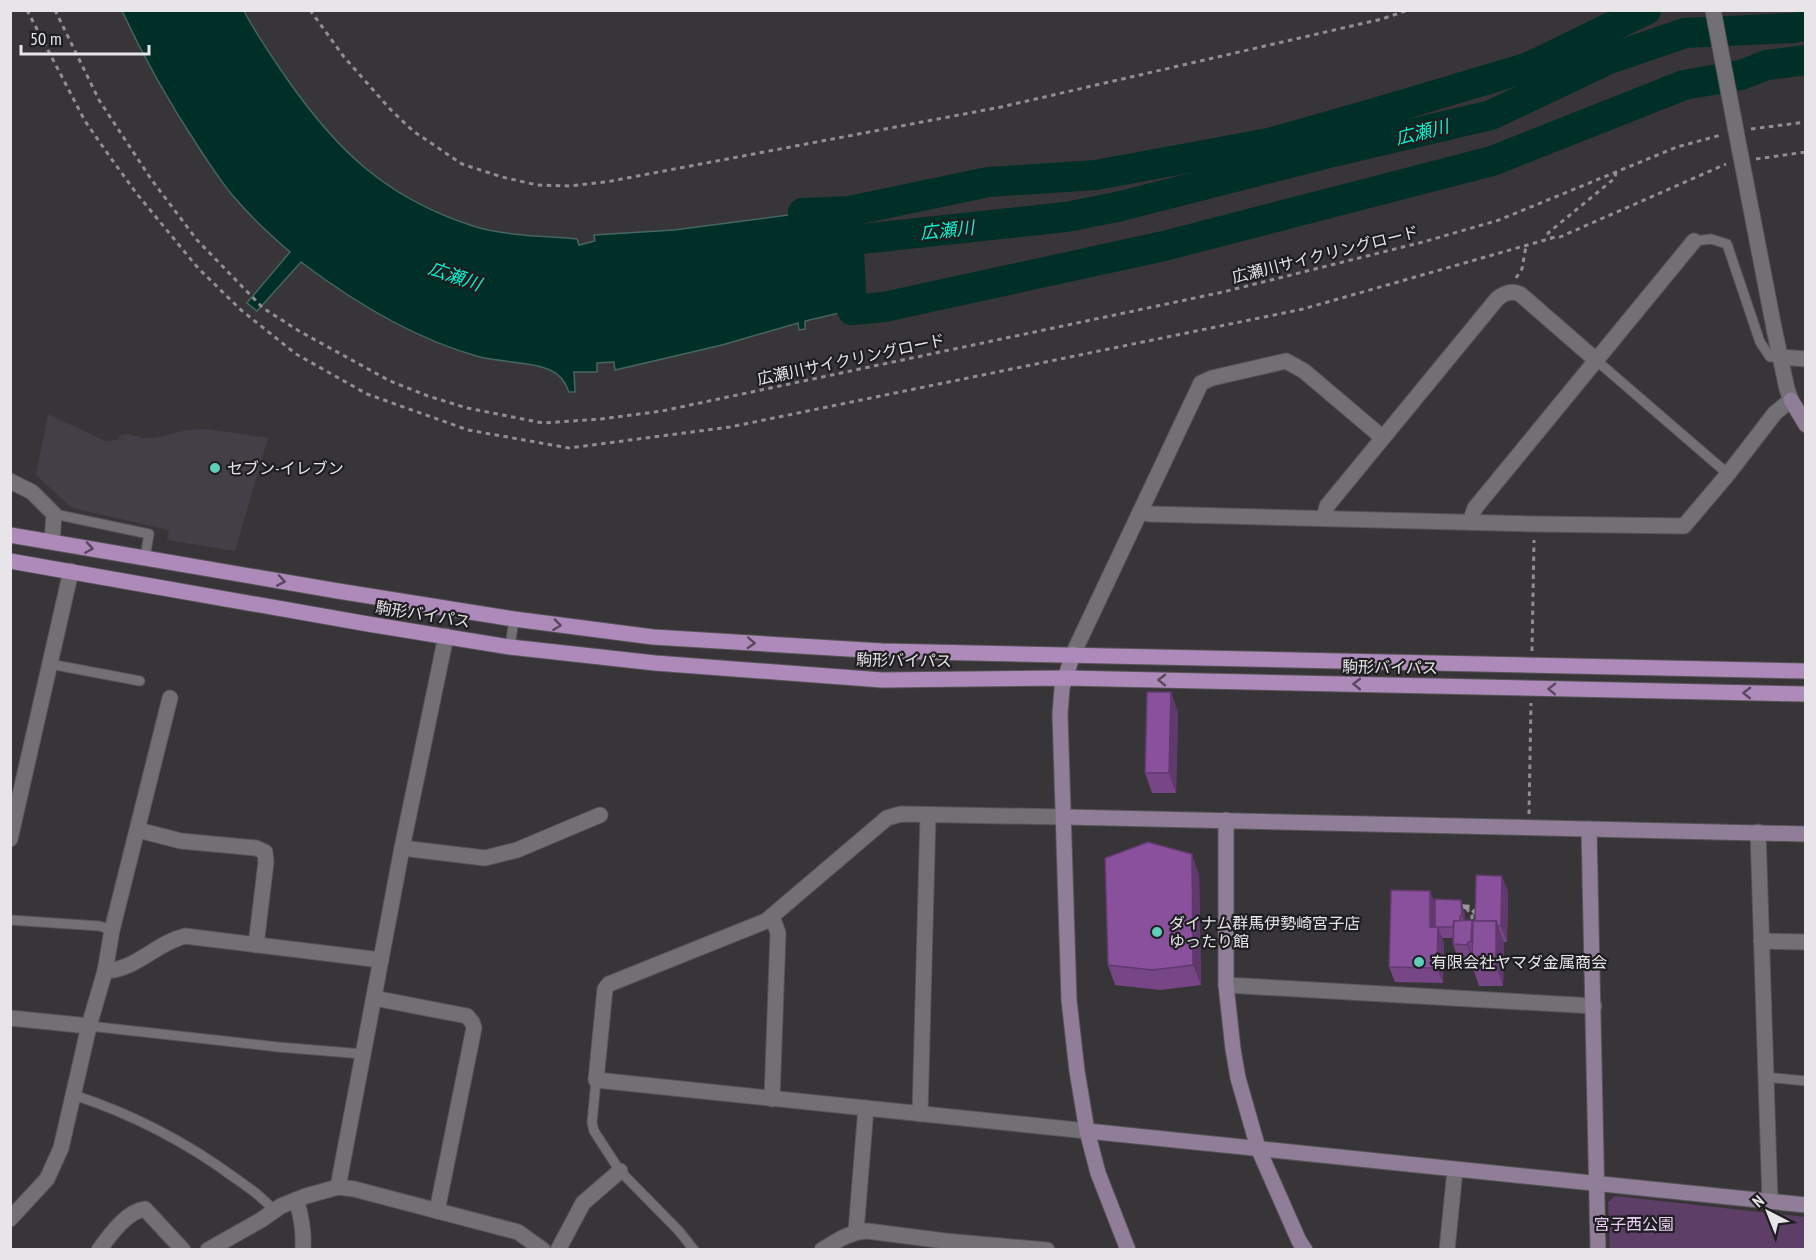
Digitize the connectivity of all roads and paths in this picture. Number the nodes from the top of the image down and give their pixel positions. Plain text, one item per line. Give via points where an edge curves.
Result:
1 (27, 10) edge
2 (55, 10) edge
3 (310, 10) edge
4 (1408, 10) edge
5 (1713, 10) edge
6 (1806, 123) edge
7 (1743, 131) dead end
8 (1722, 135) dead end
9 (1806, 152) edge
10 (1741, 157) junction
11 (1616, 172) junction
12 (1552, 238) junction
13 (1694, 241) joint
14 (1526, 246) junction
15 (1514, 291) junction
16 (1781, 357) junction
17 (1806, 358) edge
18 (1597, 361) junction
19 (1791, 400) junction
20 (1806, 425) edge
21 (1383, 438) junction
22 (1728, 474) junction
23 (10, 481) edge
24 (1140, 512) junction
25 (54, 514) junction
26 (1324, 518) junction
27 (1470, 522) junction
28 (1534, 524) junction
29 (10, 535) edge
30 (52, 542) junction
31 (145, 557) junction
32 (10, 561) edge
33 (71, 571) junction
34 (514, 619) junction
35 (446, 636) junction
36 (510, 646) junction
37 (1073, 654) junction
38 (50, 664) junction
39 (1531, 664) junction
40 (1806, 671) edge
41 (1066, 678) junction
42 (140, 681) dead end
43 (1531, 688) junction
44 (1806, 694) edge
45 (170, 698) dead end
46 (928, 814) junction
47 (600, 815) dead end
48 (1065, 817) junction
49 (1226, 820) junction
50 (1529, 827) junction
51 (1589, 829) junction
52 (138, 830) junction
53 (1758, 832) junction
54 (1806, 834) edge
55 (10, 839) edge
56 (402, 848) junction
57 (1467, 908) dead end
58 (772, 916) junction
59 (10, 920) edge
60 (112, 930) junction
61 (1471, 933) edge
62 (1761, 940) junction
63 (1806, 942) edge
64 (256, 945) junction
65 (381, 960) junction
66 (105, 971) junction
67 (1226, 984) junction
68 (374, 998) junction
69 (1594, 1006) junction
70 (10, 1018) edge
71 (89, 1026) junction
72 (363, 1054) junction
73 (1765, 1077) junction
74 (596, 1080) junction
75 (1806, 1081) edge
76 (74, 1095) junction
77 (772, 1099) junction
78 (866, 1108) junction
79 (920, 1114) junction
80 (1087, 1131) junction
81 (1258, 1148) junction
82 (1455, 1170) junction
83 (620, 1171) junction
84 (1597, 1184) junction
85 (338, 1187) junction
86 (296, 1200) junction
87 (1770, 1201) junction
88 (1806, 1205) edge
89 (274, 1211) junction
90 (438, 1211) junction
91 (10, 1219) edge
92 (856, 1231) junction
93 (942, 1245) edge
94 (1017, 1248) edge
95 (99, 1250) edge
96 (183, 1250) edge
97 (208, 1250) edge
98 (303, 1250) edge
99 (543, 1250) edge
100 (558, 1250) edge
101 (694, 1250) edge
102 (822, 1250) edge
103 (1047, 1250) edge
104 (1128, 1250) edge
105 (1305, 1250) edge
106 (1447, 1250) edge
107 (1598, 1250) edge

1 - 14 path via 85,121 136,194 225,297 241,310 296,354 367,394 468,430 569,448 730,427 1303,309
2 - 11 path, 広瀬川サイクリングロード via 113,124 173,210 263,308 390,381 467,408 543,423 662,411 1234,289 1499,220
3 - 4 path via 344,57 390,109 438,149 462,164 502,177 537,185 570,186 1000,107
5 - 10 street, bridge
6 - 7 path
8 - 11 path, 広瀬川サイクリングロード via 1677,147
9 - 10 path
10 - 12 path
10 - 16 street
11 - 12 path via 1615,178 1548,233
12 - 14 path
13 - 16 lane via 1711,239 1727,244 1760,342 1770,357
13 - 18 street
14 - 15 path
15 - 18 street
15 - 21 street via 1497,299
16 - 17 street
16 - 19 street
18 - 22 lane
18 - 27 street via 1475,508
19 - 20 street
19 - 22 street via 1775,413
21 - 24 street via 1304,371 1286,361 1212,378 1197,389
21 - 26 street via 1327,506
22 - 28 street via 1684,526
23 - 25 street via 32,492
24 - 26 street
24 - 37 street
25 - 30 street
25 - 31 lane via 149,534
26 - 27 street
27 - 28 street
28 - 39 path
29 - 30 main road, 駒形バイパス
30 -> 31 main road, 駒形バイパス
31 -> 34 main road, 駒形バイパス
32 - 33 main road, 駒形バイパス
33 - 35 main road, 駒形バイパス
33 - 38 street
34 - 36 lane
34 -> 37 main road, 駒形バイパス via 664,638 882,651
35 - 36 main road, 駒形バイパス
35 - 56 street
36 - 41 main road, 駒形バイパス via 654,663 882,680
37 - 39 main road, 駒形バイパス
37 - 41 street
38 - 42 lane
38 - 55 street
39 - 40 main road, 駒形バイパス
43 -> 41 main road, 駒形バイパス
41 - 48 street via 1060,714
44 -> 43 main road, 駒形バイパス
43 - 50 path
45 - 52 street
46 - 48 street
46 - 58 street via 887,818
46 - 79 street
47 - 56 street via 518,850 485,858
48 - 49 street
48 - 80 street via 1069,1000
49 - 50 street
49 - 67 street
50 - 51 street
51 - 53 street
51 - 69 street
52 - 60 street
52 - 64 street via 181,841 265,852
53 - 54 street
53 - 62 street
56 - 65 street
57 - 61 path via 1472,920
58 - 74 street via 761,924 609,984 605,989
58 - 77 street via 778,933
59 - 60 lane
60 - 66 street
62 - 63 street
62 - 73 street
64 - 65 street
64 - 66 street via 185,936 128,966
65 - 68 street
66 - 71 street
67 - 69 street
67 - 81 street via 1238,1078
68 - 72 street
68 - 90 street via 467,1016 474,1028
69 - 84 street
70 - 71 street
71 - 72 lane
71 - 76 street
72 - 85 street
73 - 75 lane
73 - 87 street
74 - 77 street
74 - 83 lane via 594,1131
76 - 89 lane via 151,1125 266,1199
76 - 91 street via 62,1148 47,1179
77 - 78 street
78 - 79 street
78 - 92 street
79 - 80 street
80 - 81 street
80 - 104 street via 1098,1173
81 - 82 street
81 - 105 street
82 - 84 street
82 - 106 street
83 - 100 street via 583,1203
83 - 101 lane
84 - 87 street
84 - 107 street
85 - 86 street
85 - 90 street
86 - 89 street
86 - 98 street via 304,1230
87 - 88 street
89 - 97 street
90 - 99 street via 518,1232
92 - 93 street
92 - 102 street
93 - 94 street
94 - 103 street
95 - 96 street via 131,1214 145,1209

